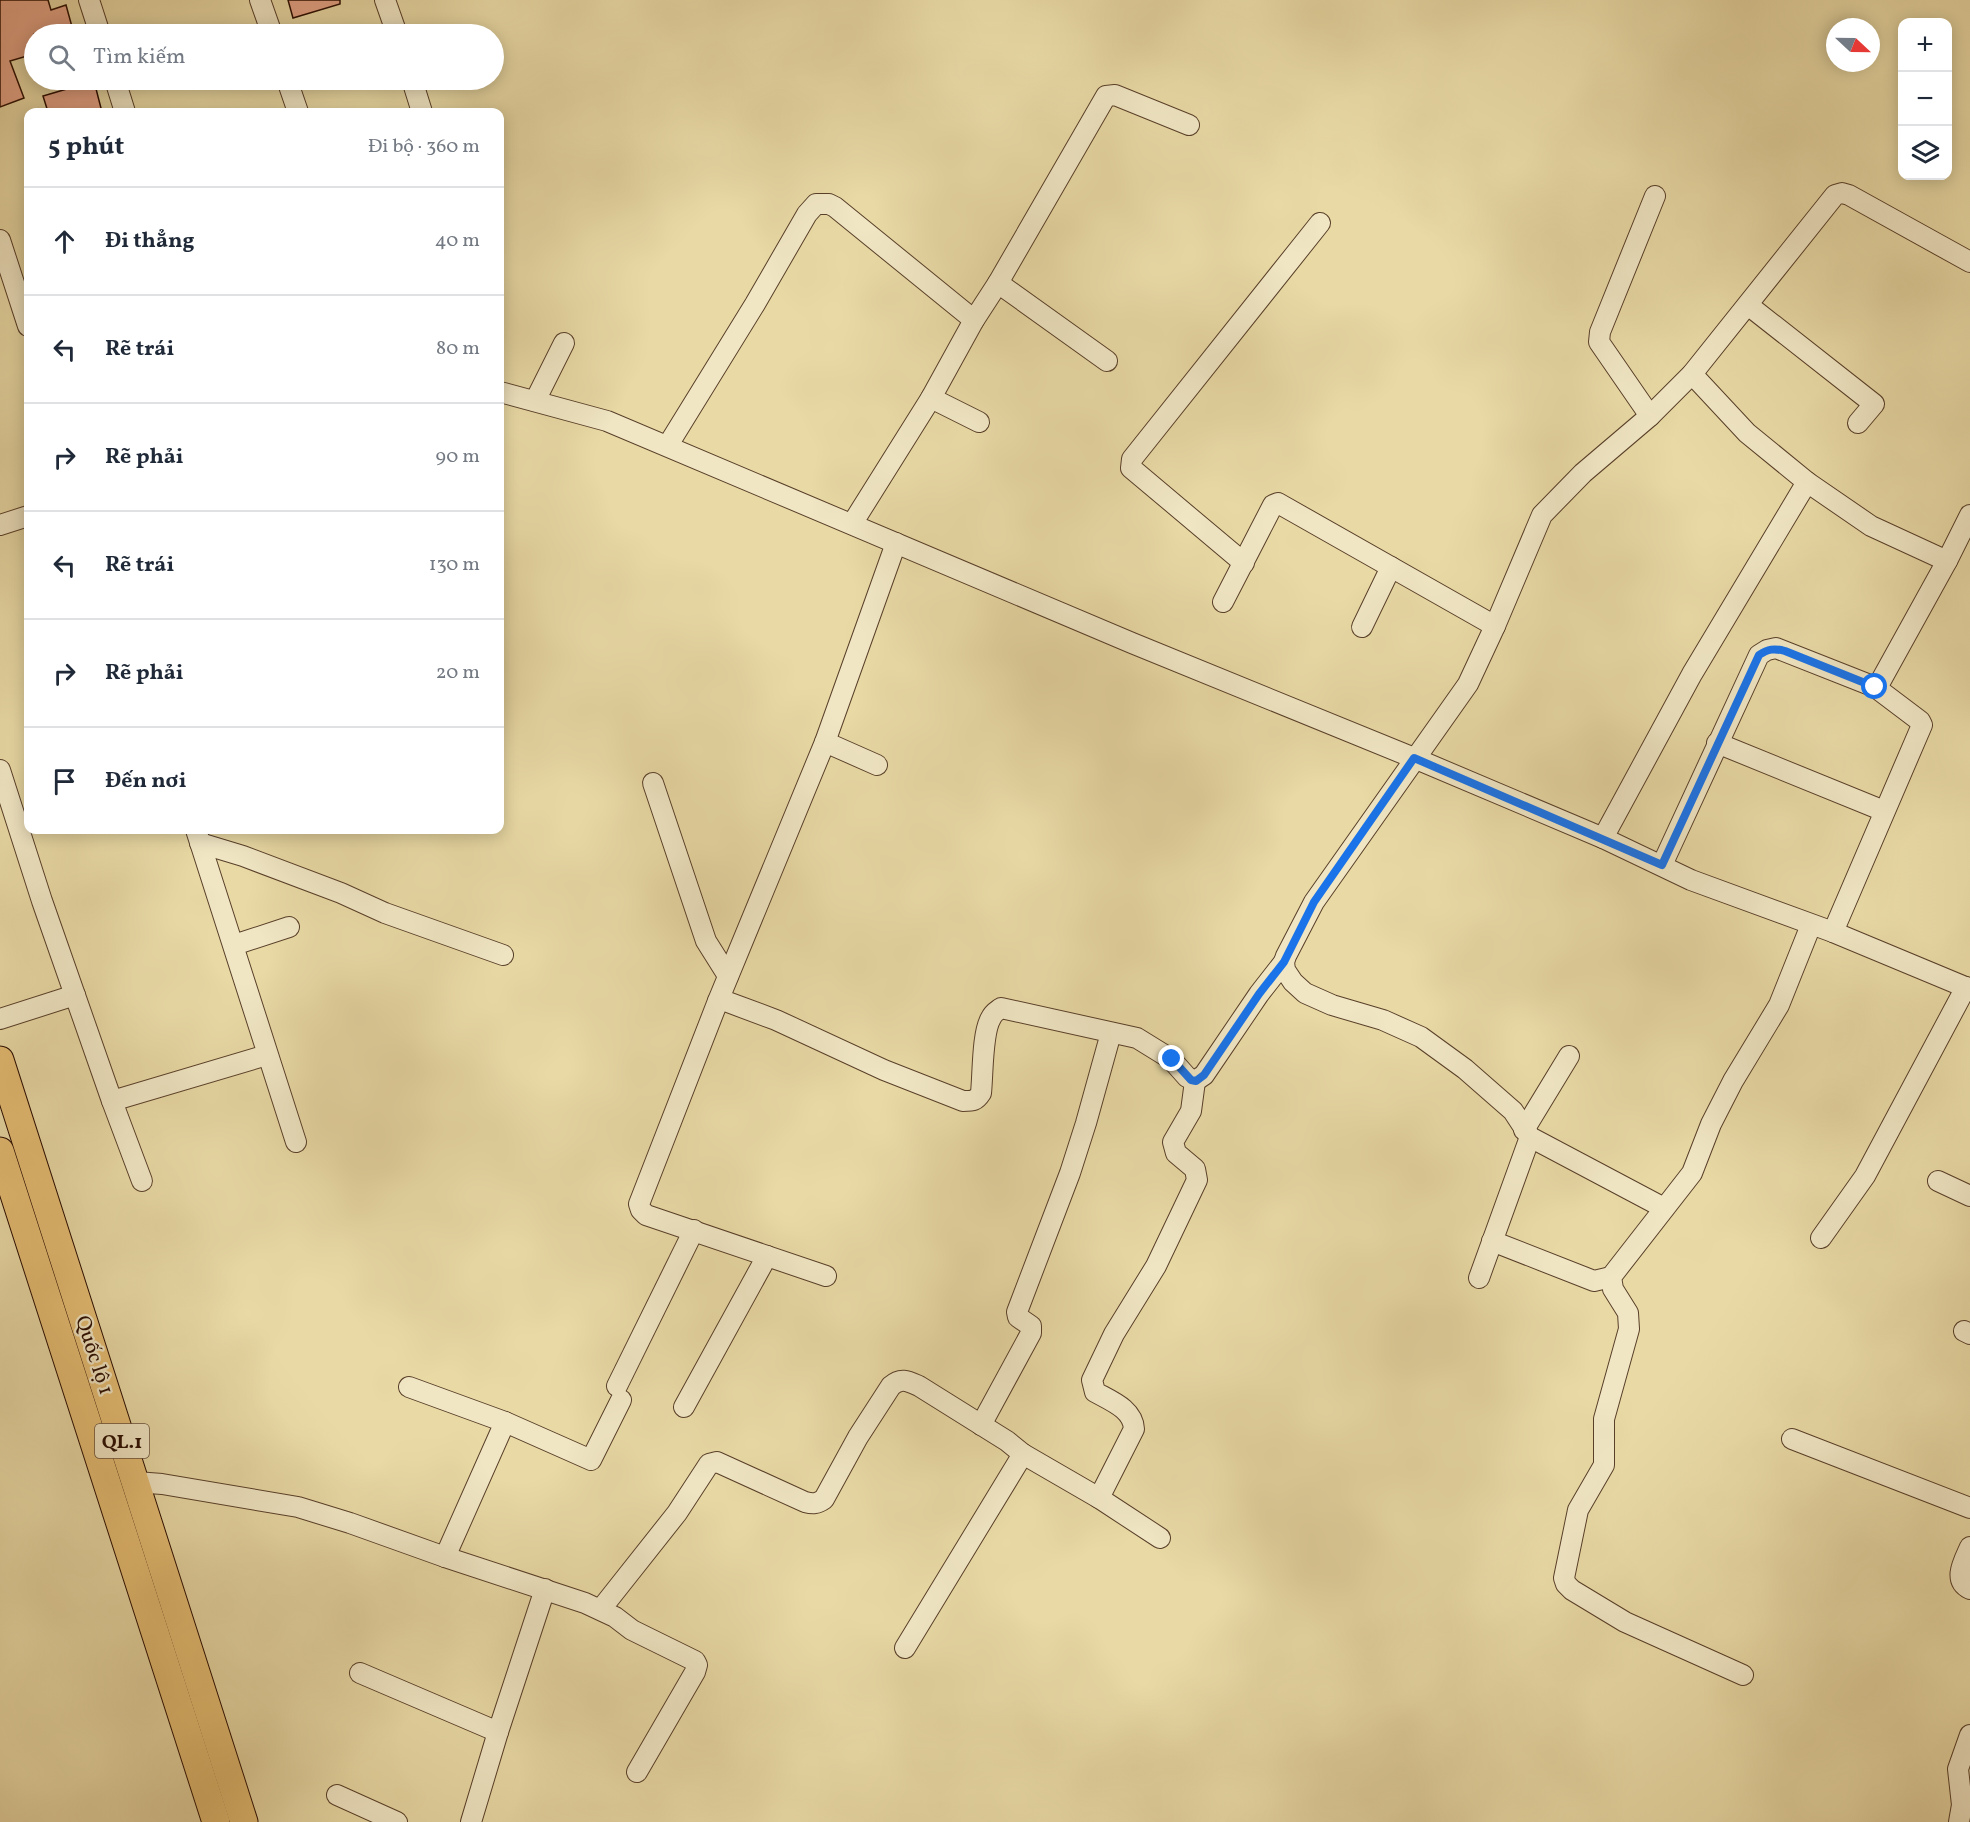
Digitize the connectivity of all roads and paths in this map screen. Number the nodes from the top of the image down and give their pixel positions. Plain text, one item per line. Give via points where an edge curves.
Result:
1 (89, 0) edge
2 (260, 0) edge
3 (385, 0) edge
4 (97, 24) edge
5 (268, 24) edge
6 (393, 24) edge
7 (118, 90) edge
8 (290, 90) edge
9 (415, 90) edge
10 (124, 108) edge
11 (296, 108) edge
12 (422, 108) edge
13 (1189, 125) dead end
14 (1654, 196) dead end
15 (1320, 223) dead end
16 (0, 240) edge
17 (1970, 262) edge
18 (998, 283) junction
19 (1748, 305) junction
20 (24, 314) edge
21 (974, 320) junction
22 (564, 343) dead end
23 (1107, 361) dead end
24 (1692, 374) junction
25 (504, 393) edge
26 (931, 398) junction
27 (535, 402) junction
28 (1650, 416) junction
29 (979, 422) dead end
30 (1857, 423) dead end
31 (668, 445) junction
32 (1807, 482) junction
33 (1970, 515) edge
34 (24, 517) edge
35 (852, 524) junction
36 (0, 525) edge
37 (896, 543) junction
38 (1947, 561) junction
39 (1244, 562) junction
40 (1391, 567) junction
41 (1223, 602) dead end
42 (1495, 626) junction
43 (1362, 627) dead end
44 (1875, 687) junction
45 (825, 742) junction
46 (1717, 744) junction
47 (1414, 758) junction
48 (877, 765) dead end
49 (0, 770) edge
50 (653, 783) dead end
51 (1884, 811) junction
52 (198, 836) edge
53 (1604, 838) junction
54 (1662, 865) junction
55 (1811, 925) junction
56 (289, 927) dead end
57 (1833, 932) junction
58 (234, 945) junction
59 (503, 956) dead end
60 (1284, 962) junction
61 (728, 976) junction
62 (1968, 988) edge
63 (75, 995) junction
64 (718, 1001) junction
65 (0, 1019) edge
66 (1111, 1033) junction
67 (267, 1055) junction
68 (1569, 1056) dead end
69 (0, 1060) edge
70 (1196, 1081) junction
71 (112, 1101) junction
72 (1527, 1133) junction
73 (296, 1142) dead end
74 (0, 1151) edge
75 (142, 1181) dead end
76 (1938, 1181) dead end
77 (1970, 1196) edge
78 (1664, 1208) junction
79 (694, 1230) junction
80 (1821, 1238) dead end
81 (1492, 1241) junction
82 (767, 1256) junction
83 (826, 1276) dead end
84 (1611, 1277) junction
85 (1479, 1278) dead end
86 (409, 1387) dead end
87 (684, 1407) dead end
88 (505, 1422) junction
89 (981, 1425) junction
90 (1792, 1439) dead end
91 (1023, 1454) junction
92 (136, 1482) junction
93 (1099, 1498) junction
94 (1970, 1508) edge
95 (1160, 1538) dead end
96 (1970, 1547) edge
97 (445, 1557) junction
98 (1970, 1588) edge
99 (545, 1589) junction
100 (601, 1609) junction
101 (905, 1648) dead end
102 (360, 1673) dead end
103 (1743, 1675) dead end
104 (498, 1732) junction
105 (1970, 1735) edge
106 (637, 1772) dead end
107 (337, 1795) dead end
108 (216, 1822) edge
109 (244, 1822) edge
110 (397, 1822) edge
111 (471, 1822) edge
112 (1959, 1822) edge

1 - 4 street
2 - 5 street
3 - 6 street
7 - 10 street
8 - 11 street
9 - 12 street
13 - 18 street via 1115,95 1106,96
14 - 28 street via 1599,342
15 - 39 street via 1130,464
16 - 20 street
17 - 19 street via 1842,193 1835,195
18 - 21 street
18 - 23 street
19 - 24 street
19 - 30 street via 1874,404
21 - 26 street
21 - 31 street via 835,207 816,204
22 - 27 street
24 - 28 street
24 - 32 street via 1748,433
25 - 27 street
26 - 29 street
26 - 35 street
27 - 31 street via 607,421
28 - 42 street via 1583,473 1542,515
31 - 35 street
32 - 38 street via 1871,526
32 - 53 street via 1692,674
33 - 38 street
34 - 36 street
35 - 37 street
37 - 45 street
37 - 47 street
38 - 44 street
39 - 40 street via 1273,505 1278,503
39 - 41 street
40 - 42 street
40 - 43 street
42 - 47 street via 1468,684
44 - 46 street via 1785,651 1767,650 1753,666
44 - 51 street via 1922,725
45 - 48 street
45 - 61 street
46 - 51 street
46 - 54 street
47 - 53 street
47 - 60 street via 1314,902
49 - 63 street
50 - 61 street via 706,941
51 - 57 street
52 - 58 street
52 - 59 street
53 - 54 street
54 - 55 street via 1691,880
55 - 57 street
55 - 78 street via 1779,1005 1733,1081 1692,1173
56 - 58 street
57 - 62 street
58 - 67 street
60 - 70 street
60 - 72 street via 1293,982 1313,998 1383,1020 1421,1037 1513,1111
61 - 64 street
62 - 80 street via 1865,1176
63 - 65 street
63 - 71 street
64 - 66 street via 776,1020 963,1101 977,1099 981,1093 987,1029 990,1018 1001,1008
64 - 79 street via 639,1204 646,1215
66 - 70 street via 1145,1042
66 - 89 street via 1070,1173 1017,1311 1018,1317 1031,1326 1029,1338
67 - 71 street
67 - 73 street
68 - 72 street
69 - 92 highway, Quốc lộ 1 / QL.1
70 - 93 street via 1191,1111 1173,1142 1176,1153 1195,1169 1197,1180 1156,1266 1094,1374 1095,1392 1121,1406 1134,1421 1134,1429
71 - 75 street
72 - 78 street
72 - 81 street
74 - 108 highway, Quốc lộ 1 / QL.1
76 - 77 street
78 - 84 street
79 - 82 street
79 - 88 street via 591,1460
81 - 84 street via 1594,1281
81 - 85 street
82 - 83 street
82 - 87 street
84 - 103 street via 1613,1289 1628,1313 1629,1329 1604,1419 1604,1465 1578,1510 1564,1578 1572,1590 1625,1622
86 - 88 street
88 - 97 street
89 - 91 street
89 - 100 street via 919,1386 898,1381 874,1411 819,1503 805,1502 717,1462 710,1464 677,1513
90 - 94 street
91 - 93 street
91 - 101 street
92 - 97 street via 298,1507
92 - 109 highway, Quốc lộ 1 / QL.1
93 - 95 street
96 - 98 street via 1960,1578
97 - 99 street
99 - 100 street
99 - 104 street
100 - 106 street via 697,1665
102 - 104 street
104 - 111 street
105 - 112 street via 1959,1769
107 - 110 street

